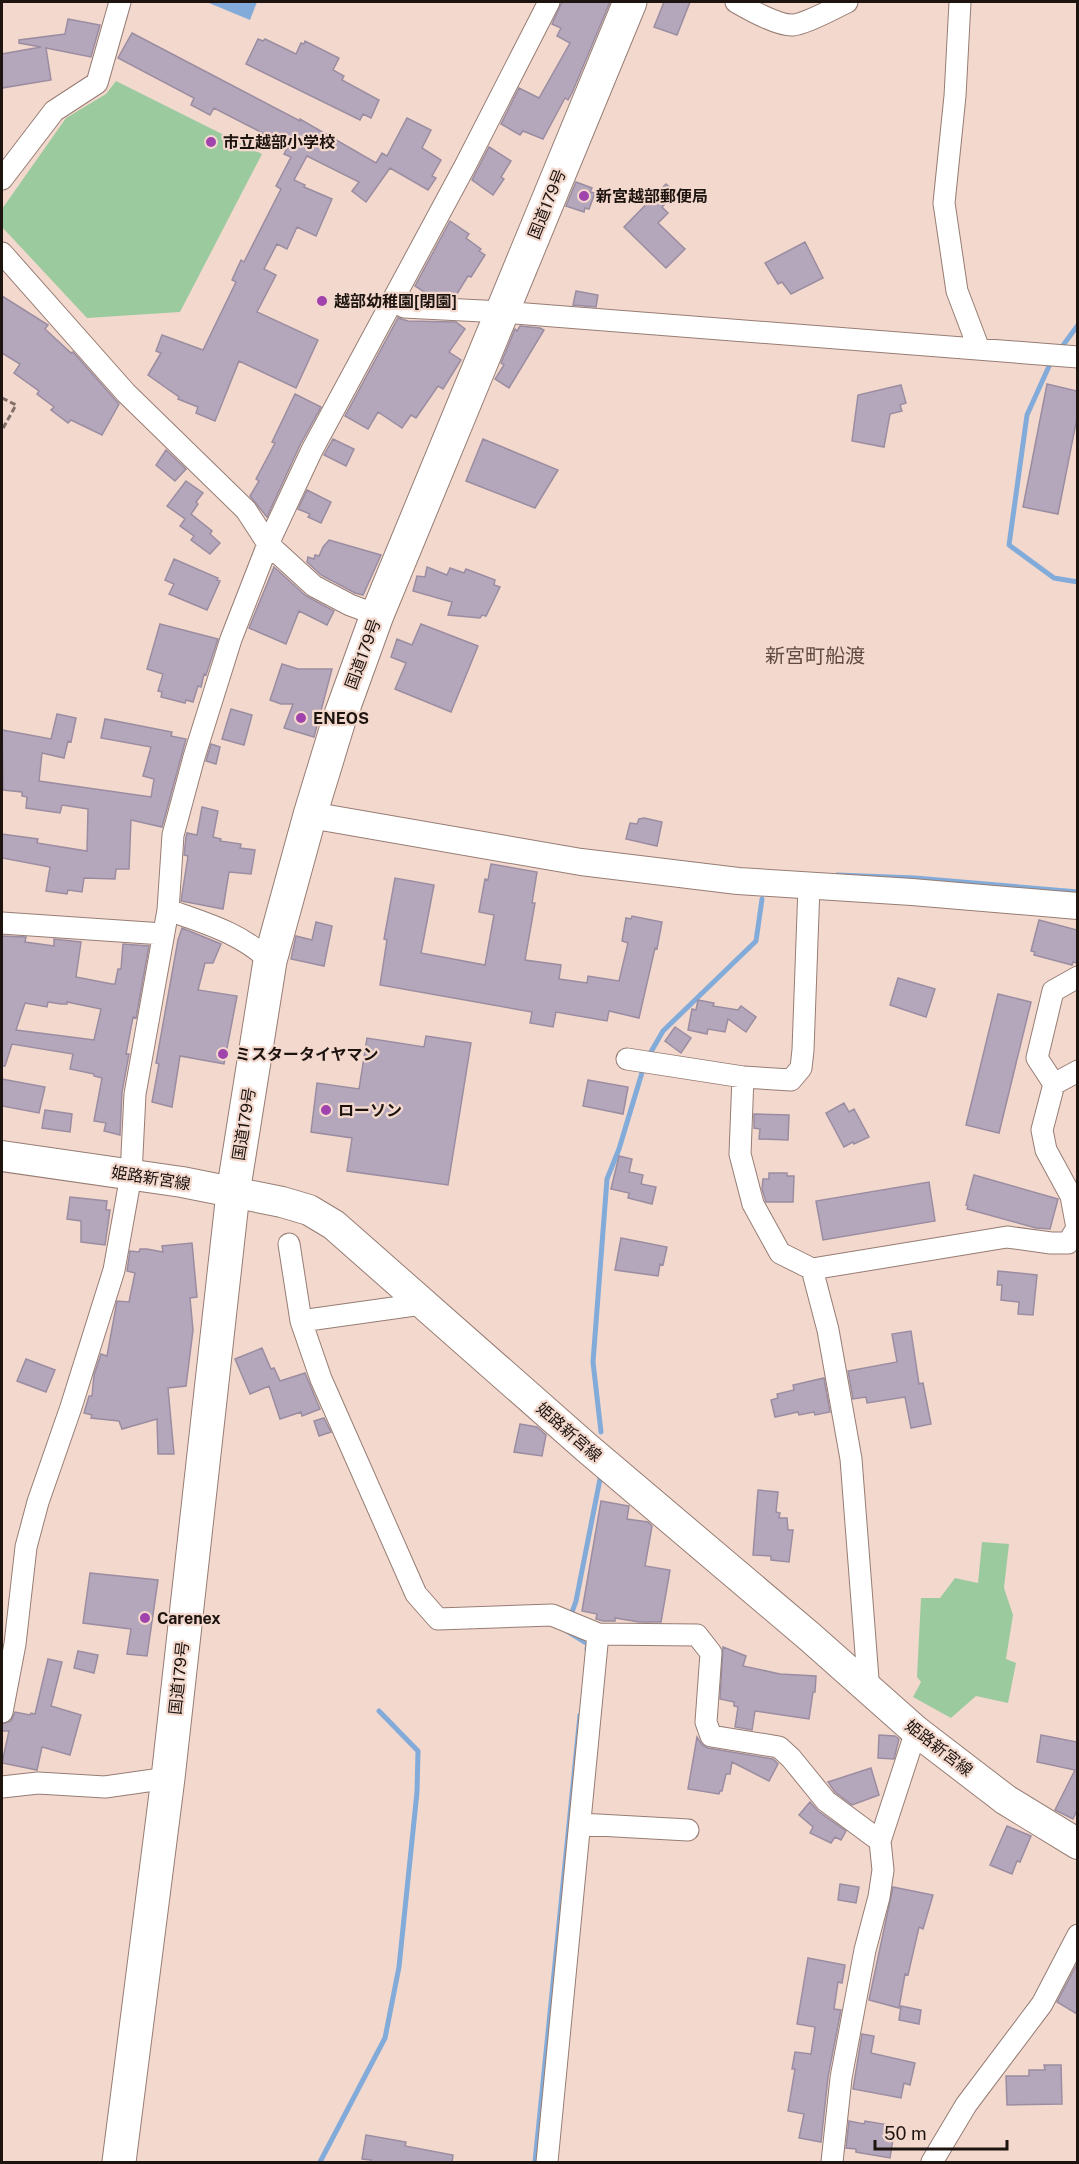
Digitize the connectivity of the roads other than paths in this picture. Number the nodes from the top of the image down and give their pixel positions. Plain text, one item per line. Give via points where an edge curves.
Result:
1 (120, 2) edge
2 (549, 2) edge
3 (630, 2) edge
4 (736, 2) edge
5 (846, 2) edge
6 (960, 2) edge
7 (2, 179) edge
8 (2, 253) edge
9 (394, 300) junction
10 (502, 312) junction
11 (979, 350) junction
12 (1077, 357) edge
13 (268, 544) junction
14 (377, 615) junction
15 (309, 815) junction
16 (809, 886) junction
17 (1077, 906) edge
18 (168, 910) junction
19 (2, 923) edge
20 (164, 934) junction
21 (270, 961) junction
22 (1077, 977) edge
23 (627, 1059) dead end
24 (1077, 1071) edge
25 (743, 1077) junction
26 (1054, 1084) junction
27 (2, 1156) edge
28 (131, 1175) junction
29 (233, 1193) junction
30 (289, 1244) dead end
31 (812, 1269) junction
32 (422, 1304) junction
33 (301, 1321) junction
34 (598, 1634) junction
35 (869, 1692) junction
36 (2, 1712) edge
37 (916, 1731) junction
38 (168, 1778) junction
39 (2, 1787) edge
40 (580, 1824) junction
41 (688, 1830) dead end
42 (880, 1841) junction
43 (1077, 1844) edge
44 (1077, 1938) edge
45 (119, 2163) edge
46 (547, 2163) edge
47 (831, 2163) edge
48 (932, 2163) edge

1 - 7 street via 97,83 54,111
2 - 9 street
3 - 10 highway, 国道179号
4 - 5 street via 758,15 793,25
6 - 11 street via 944,203 957,291
8 - 13 street via 126,393 246,510
9 - 10 street via 404,307
9 - 13 street via 312,450
10 - 11 street
10 - 14 highway, 国道179号
11 - 12 street
13 - 14 street via 314,586
13 - 18 street via 231,639 194,756 173,835
14 - 15 highway, 国道179号
15 - 16 street via 581,862
15 - 21 highway, 国道179号
16 - 17 street
16 - 25 street via 801,1068 791,1080
18 - 20 street
18 - 21 street via 227,930 256,947
19 - 20 street
20 - 28 street via 135,1094
21 - 29 highway, 国道179号
22 - 26 street via 1053,991 1037,1058
23 - 25 street
24 - 26 street
25 - 31 street via 740,1154 753,1204 780,1253
26 - 31 street via 1042,1130 1046,1150 1071,1196 1077,1228 1068,1243 1007,1238
27 - 28 main road, 姫路新宮線
28 - 29 main road, 姫路新宮線
28 - 36 street via 114,1270 26,1547 15,1644
29 - 32 main road, 姫路新宮線 via 309,1210 342,1232
29 - 38 highway, 国道179号
30 - 33 street
31 - 35 street via 828,1330 851,1459
32 - 33 street
32 - 35 main road, 姫路新宮線
33 - 34 street via 321,1379 416,1594 438,1619 552,1615
34 - 40 street
34 - 42 street via 697,1635 711,1653 706,1722 711,1736 779,1748 826,1801
35 - 37 main road, 姫路新宮線
37 - 42 street
37 - 43 main road, 姫路新宮線 via 1006,1800
38 - 39 street via 105,1787 38,1783
38 - 45 highway, 国道179号
40 - 41 street
40 - 46 street
42 - 47 street via 883,1870 879,1897 841,2078
44 - 48 street via 1042,2004 966,2105

